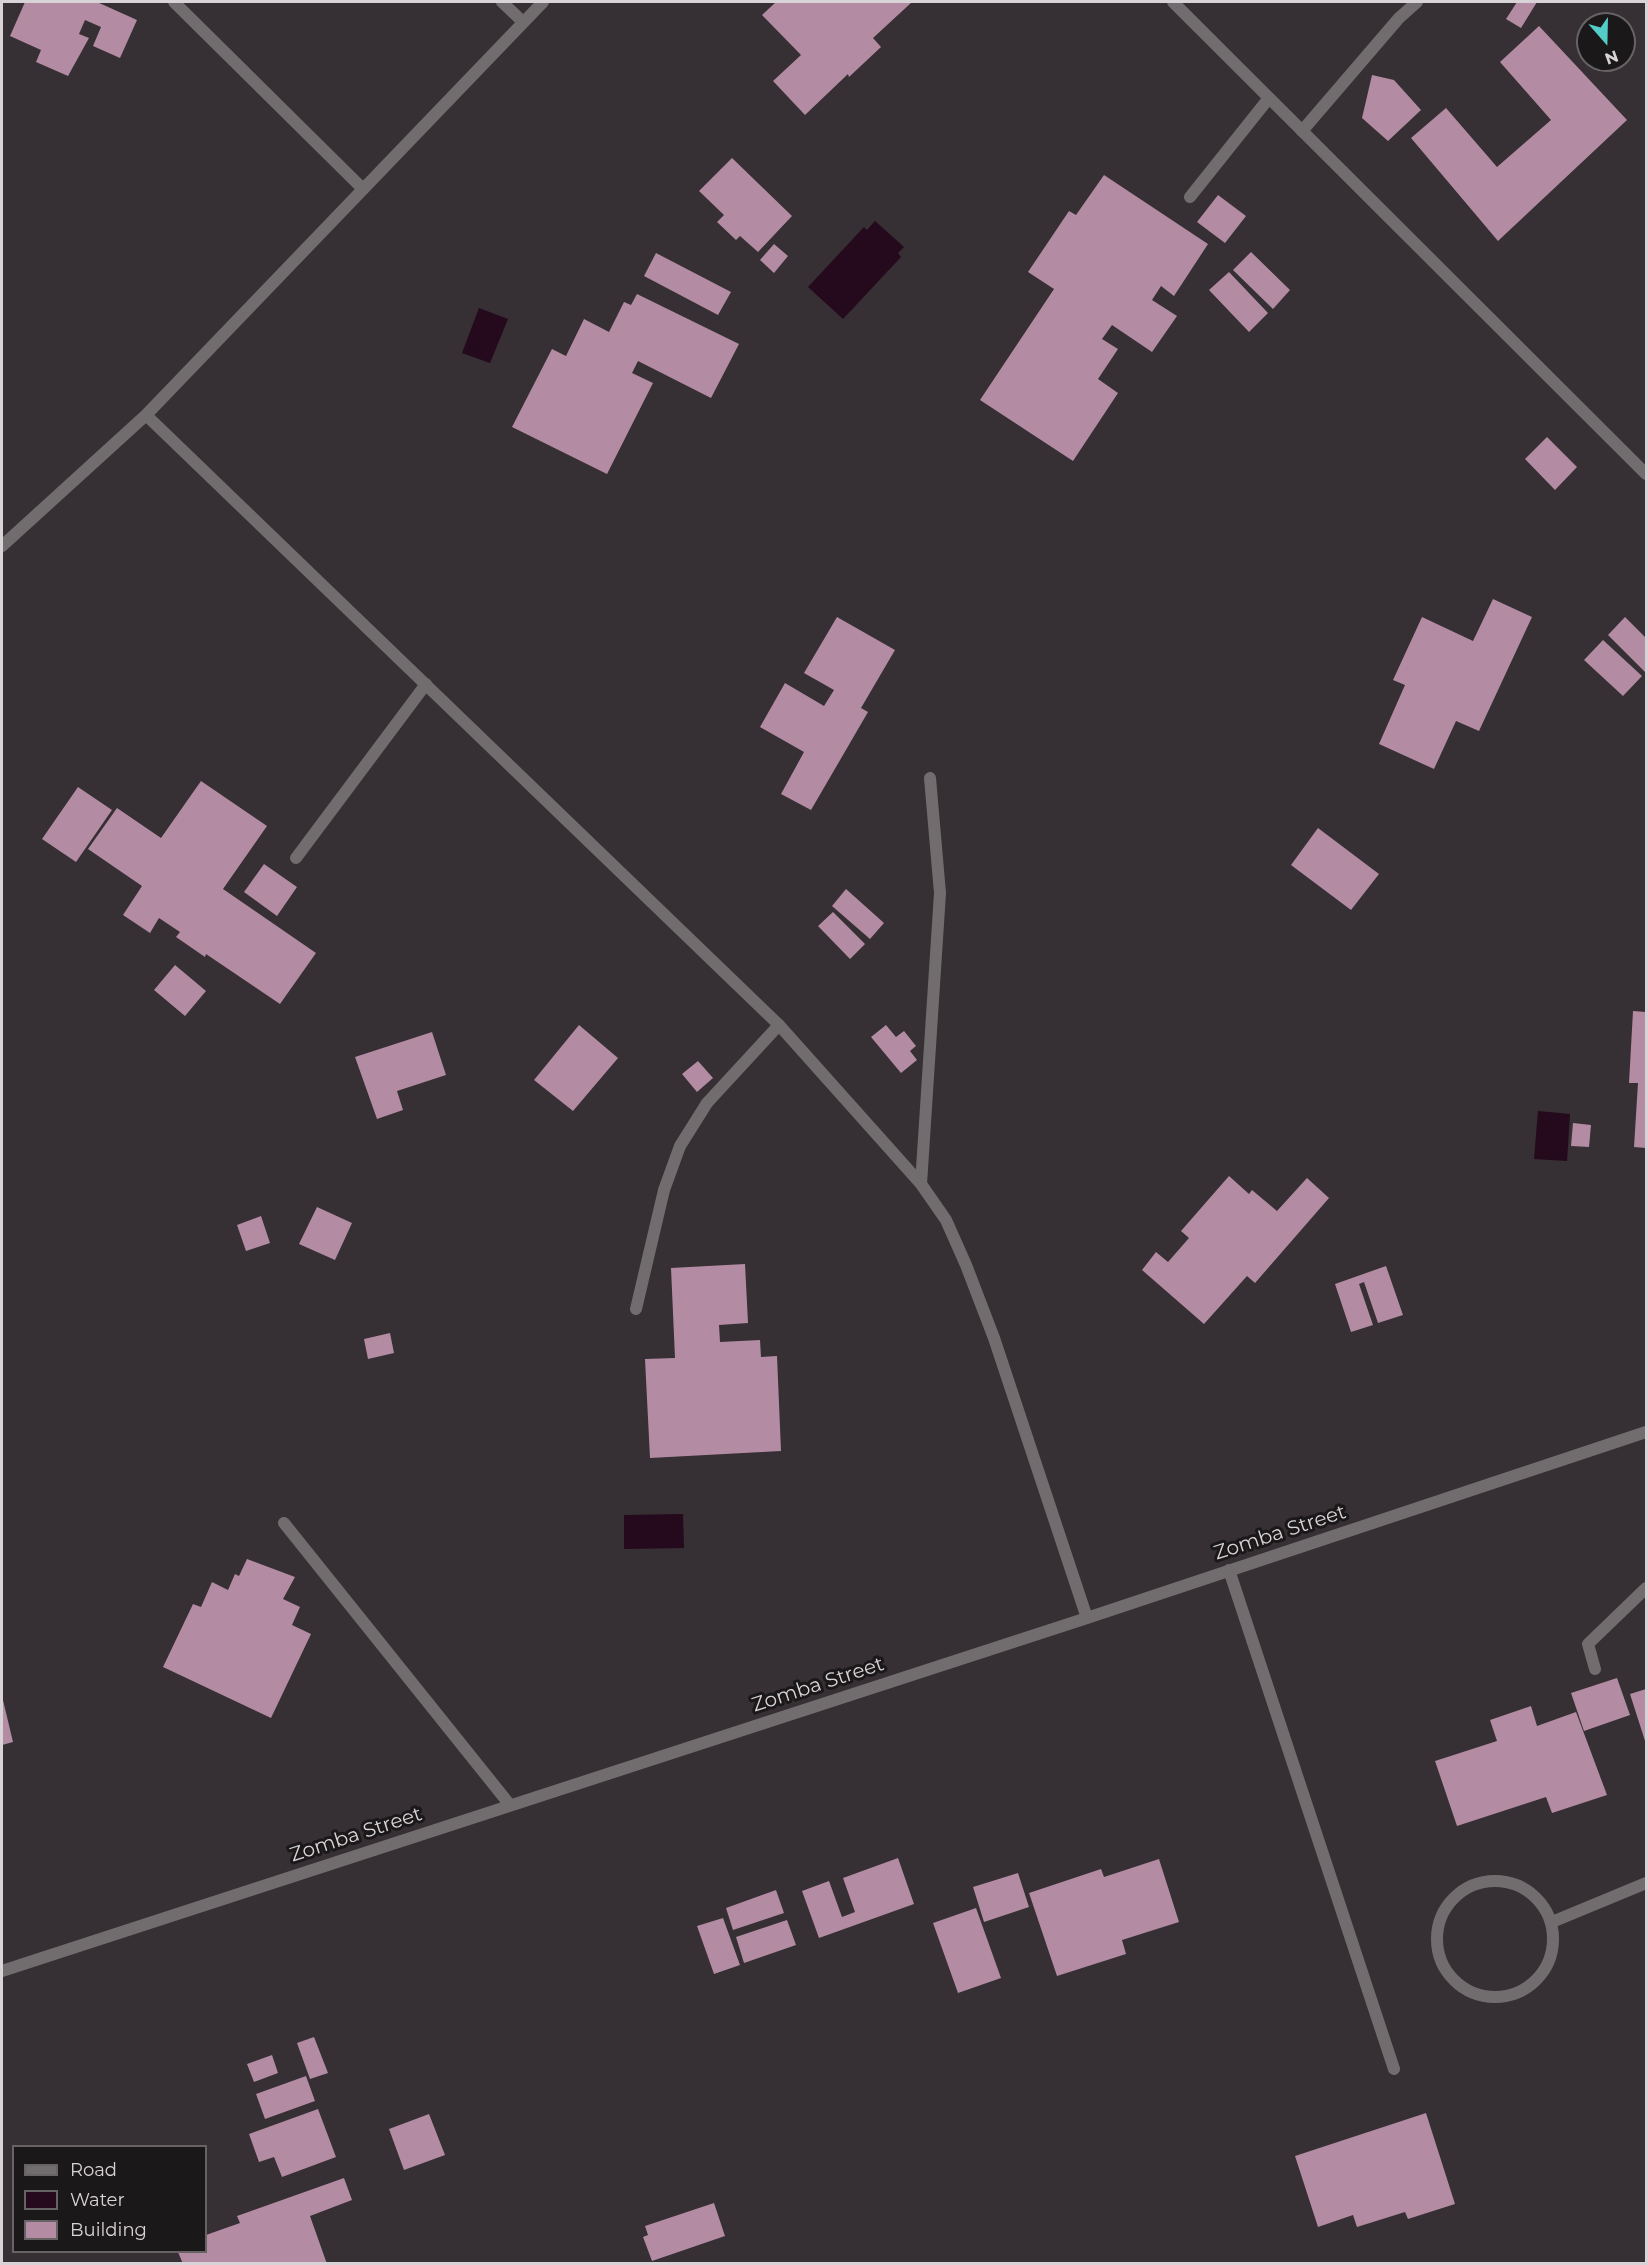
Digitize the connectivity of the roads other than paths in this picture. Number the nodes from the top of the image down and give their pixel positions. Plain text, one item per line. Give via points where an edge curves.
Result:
1 (174, 2) edge
2 (501, 2) edge
3 (543, 2) edge
4 (1173, 2) edge
5 (1417, 2) edge
6 (523, 22) junction
7 (1269, 98) junction
8 (1302, 131) junction
9 (363, 189) junction
10 (1190, 197) dead end
11 (146, 415) junction
12 (1647, 474) edge
13 (2, 546) edge
14 (426, 684) junction
15 (930, 778) dead end
16 (296, 858) dead end
17 (779, 1025) junction
18 (921, 1184) junction
19 (636, 1309) dead end
20 (1647, 1432) edge
21 (284, 1523) dead end
22 (1229, 1570) junction
23 (1647, 1588) edge
24 (1087, 1618) junction
25 (1595, 1669) dead end
26 (510, 1805) junction
27 (1647, 1883) edge
28 (1552, 1922) junction
29 (2, 1971) edge
30 (1394, 2069) dead end

1 - 9 street
2 - 6 street
3 - 6 street
4 - 7 street
5 - 8 street
6 - 9 street
7 - 8 street
7 - 10 street
8 - 12 street
9 - 11 street
11 - 13 street
11 - 14 street
14 - 16 street
14 - 17 street
15 - 18 street via 940,892
17 - 18 street
17 - 19 street via 707,1103 680,1146 664,1190
18 - 24 street via 946,1220 970,1275
20 - 22 street, Zomba Street
21 - 26 street
22 - 24 street, Zomba Street
22 - 30 street
23 - 25 street via 1588,1644
24 - 26 street, Zomba Street
26 - 29 street, Zomba Street
27 - 28 street
28 - 28 street via 1554,1942 1549,1962 1539,1978 1523,1991 1504,1997 1483,1997 1464,1990 1449,1977 1440,1960 1436,1942 1446,1906 1476,1884 1513,1883 1530,1892

